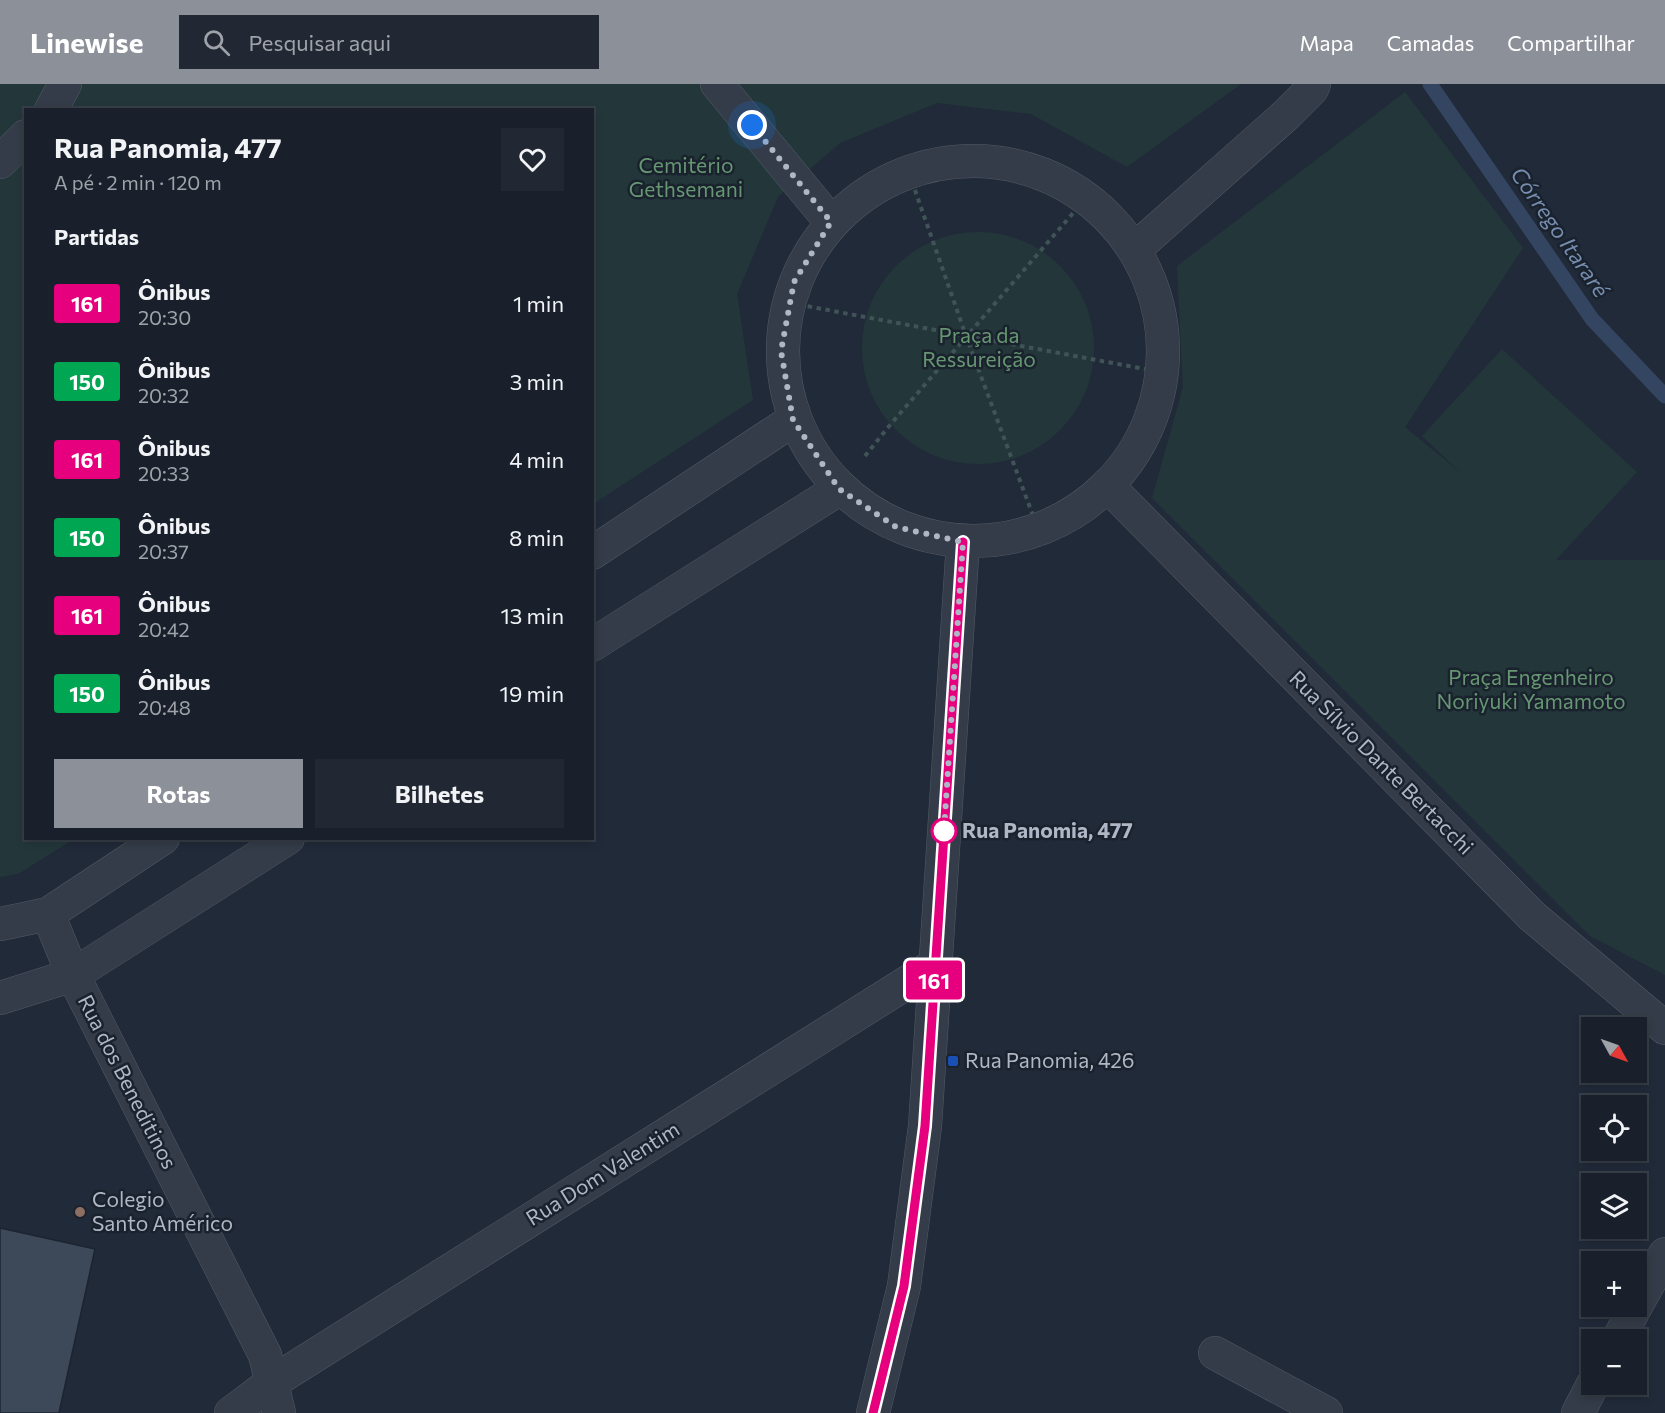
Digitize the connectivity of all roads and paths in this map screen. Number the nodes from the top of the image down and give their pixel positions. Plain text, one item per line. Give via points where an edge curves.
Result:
1 (65, 84) edge
2 (717, 84) edge
3 (1314, 84) edge
4 (52, 108) edge
5 (24, 138) edge
6 (0, 162) edge
7 (909, 173) junction
8 (1087, 197) junction
9 (831, 222) junction
10 (1135, 249) junction
11 (790, 303) junction
12 (966, 336) junction
13 (1161, 372) junction
14 (793, 420) junction
15 (1107, 485) junction
16 (839, 489) junction
17 (1038, 529) junction
18 (963, 542) junction
19 (594, 552) edge
20 (594, 644) edge
21 (160, 840) edge
22 (285, 840) edge
23 (48, 914) junction
24 (0, 924) edge
25 (935, 965) junction
26 (73, 975) junction
27 (0, 998) edge
28 (1665, 1028) edge
29 (1665, 1254) edge
30 (1647, 1286) edge
31 (1215, 1353) dead end
32 (1587, 1395) edge
33 (275, 1398) edge
34 (231, 1413) edge
35 (873, 1413) edge
36 (1326, 1413) edge
37 (1578, 1413) edge

1 - 4 street
2 - 9 street
3 - 10 street via 1286,115
5 - 6 street
7 - 8 street via 954,160 1024,167
7 - 9 street via 887,180
7 - 12 path
8 - 10 street
8 - 12 path
9 - 11 street via 794,282
10 - 13 street via 1156,295 1163,346
11 - 12 path
11 - 14 street via 781,351
12 - 13 path
12 - 16 path
12 - 17 path
13 - 15 street via 1157,397 1138,445
14 - 16 street
14 - 19 street
15 - 17 street via 1065,518
15 - 28 street, Rua Sílvio Dante Bertacchi via 1532,916
16 - 18 street via 896,527
16 - 20 street
17 - 18 street via 1016,537
18 - 25 street
21 - 23 street
22 - 26 street
23 - 24 street
23 - 26 street, Rua dos Beneditinos
25 - 33 street, Rua Dom Valentim
25 - 35 street via 925,1126 904,1286
26 - 27 street
26 - 33 street, Rua dos Beneditinos via 265,1355
29 - 30 street
31 - 36 street
32 - 37 street
33 - 34 street, Rua Dom Valentim

